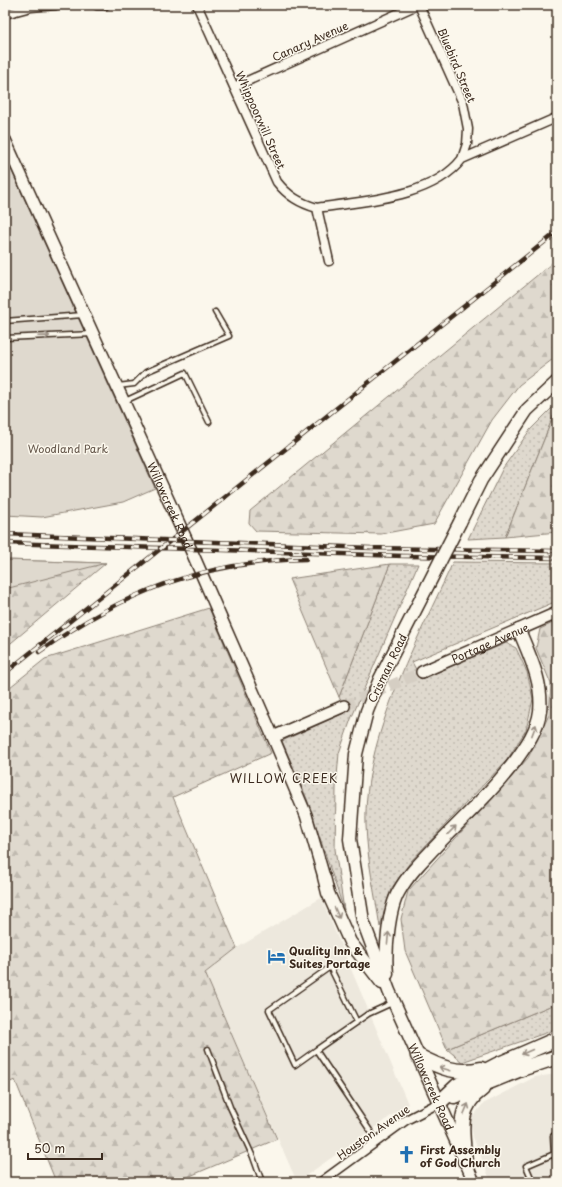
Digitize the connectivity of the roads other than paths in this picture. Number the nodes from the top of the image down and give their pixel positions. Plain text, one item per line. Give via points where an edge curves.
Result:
1 (56, 5) edge
2 (96, 5) edge
3 (105, 5) edge
4 (198, 5) edge
5 (418, 5) edge
6 (5, 14) edge
7 (234, 87) junction
8 (556, 118) dead end
9 (5, 140) edge
10 (462, 159) junction
11 (317, 208) junction
12 (329, 261) dead end
13 (215, 312) dead end
14 (85, 315) junction
15 (5, 320) edge
16 (94, 334) junction
17 (5, 338) edge
18 (557, 382) edge
19 (118, 386) junction
20 (124, 401) junction
21 (209, 422) dead end
22 (557, 613) edge
23 (519, 630) junction
24 (422, 672) tunnel mouth
25 (344, 706) tunnel mouth
26 (273, 737) junction
27 (324, 876) joint
28 (391, 997) junction
29 (357, 1022) junction
30 (557, 1039) edge
31 (208, 1050) dead end
32 (316, 1050) junction
33 (418, 1056) junction
34 (557, 1057) edge
35 (497, 1072) junction
36 (439, 1102) junction
37 (557, 1133) edge
38 (377, 1141) junction
39 (554, 1154) junction
40 (465, 1161) junction
41 (557, 1162) edge
42 (262, 1182) edge
43 (322, 1182) edge
44 (474, 1182) edge
45 (533, 1182) edge

1 - 6 street via 31,7
2 - 3 street
4 - 7 street, Whippoorwill Street
5 - 7 street, Canary Avenue
5 - 10 street, Bluebird Street via 463,103 468,129
7 - 11 street, Whippoorwill Street via 277,182 294,198
8 - 10 street
9 - 14 street, Willowcreek Road
10 - 11 street via 446,175 433,183 384,197
11 - 12 street
13 - 19 lane via 229,336 146,372 134,384
14 - 15 lane
14 - 16 street, Willowcreek Road
17 -> 16 lane
16 - 19 street, Willowcreek Road
18 - 28 main road, Crisman Road, bridge via 527,410 481,480 380,679 367,711 356,754 350,839 363,921
19 - 20 street, Willowcreek Road
20 - 21 lane via 185,373
20 - 26 street, Willowcreek Road
22 - 23 street, Portage Avenue
23 - 24 street, Portage Avenue
28 -> 23 main road via 386,953 389,920 398,892 416,867 504,776 529,742 540,713 540,688 533,662
25 - 26 street
26 - 27 street, Willowcreek Road via 306,815
27 -> 28 main road via 328,893 350,942
28 - 29 lane
28 - 33 main road, Willowcreek Road
29 - 32 lane
29 - 32 lane via 330,967 269,1010 295,1065
30 -> 35 highway
31 - 42 lane
32 - 38 lane
35 -> 33 highway via 454,1071
33 - 36 main road, Willowcreek Road
34 - 35 highway
35 - 36 highway
40 -> 35 highway via 461,1126 465,1110 470,1100
36 - 38 street, Houston Avenue via 406,1120
36 - 40 main road, Willowcreek Road
37 - 39 lane via 553,1136
38 - 43 street, Houston Avenue
39 - 41 lane
39 - 45 lane via 526,1166
40 - 44 street, Willowcreek Road

